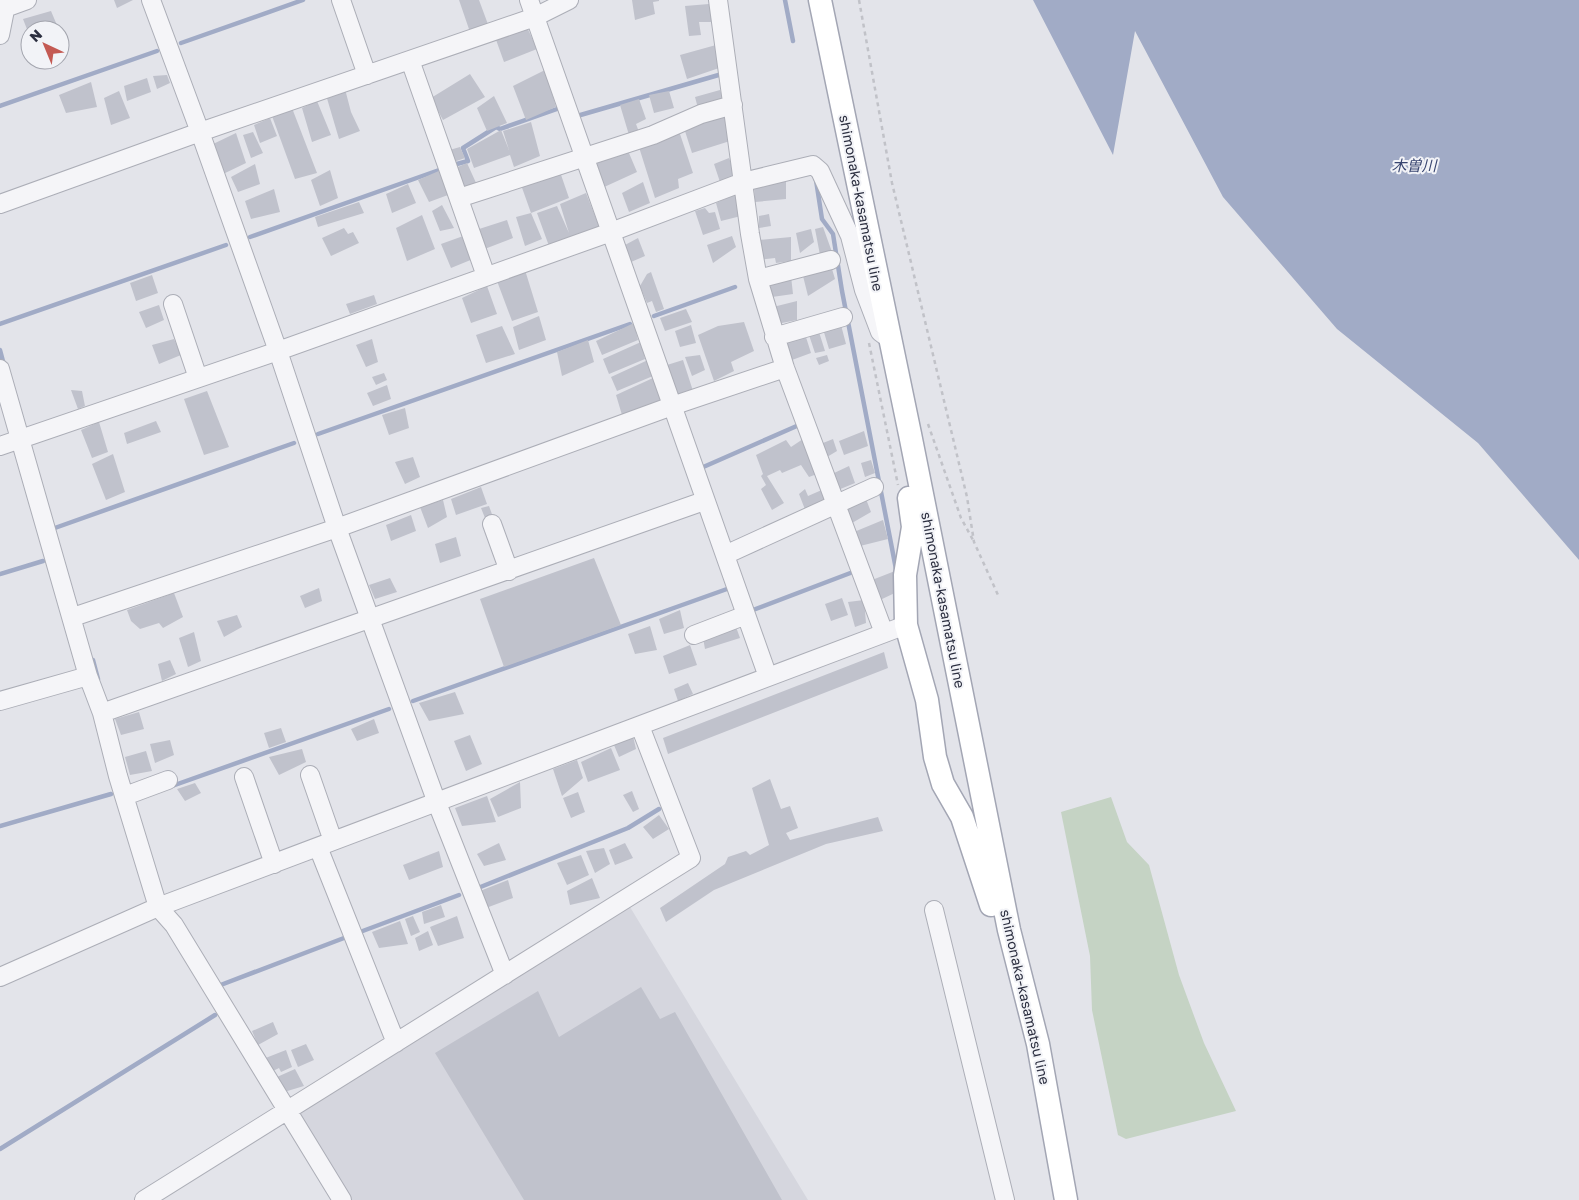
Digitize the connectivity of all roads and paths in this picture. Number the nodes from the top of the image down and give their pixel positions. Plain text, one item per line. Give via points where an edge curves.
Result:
1 (27, 0) edge
2 (151, 0) edge
3 (341, 0) edge
4 (529, 0) edge
5 (569, 0) edge
6 (718, 0) edge
7 (820, 0) edge
8 (859, 0) edge
9 (4, 5) edge
10 (535, 17) junction
11 (0, 35) edge
12 (410, 60) junction
13 (367, 75) junction
14 (733, 104) junction
15 (200, 132) junction
16 (584, 156) junction
17 (743, 182) junction
18 (459, 198) junction
19 (0, 204) edge
20 (611, 232) junction
21 (831, 260) dead end
22 (486, 276) junction
23 (758, 279) junction
24 (173, 304) dead end
25 (843, 317) dead end
26 (774, 336) junction
27 (879, 341) junction
28 (278, 350) junction
29 (786, 368) junction
30 (0, 369) edge
31 (198, 378) junction
32 (672, 406) junction
33 (918, 427) junction
34 (21, 440) junction
35 (0, 446) edge
36 (874, 487) dead end
37 (900, 494) dead end
38 (704, 501) junction
39 (836, 504) junction
40 (492, 524) dead end
41 (337, 528) junction
42 (974, 542) junction
43 (725, 554) junction
44 (508, 571) junction
45 (998, 595) dead end
46 (746, 615) junction
47 (73, 617) junction
48 (370, 619) junction
49 (906, 625) junction
50 (884, 633) junction
51 (694, 635) dead end
52 (88, 676) junction
53 (768, 677) junction
54 (0, 701) edge
55 (102, 713) junction
56 (640, 726) junction
57 (310, 775) dead end
58 (244, 777) dead end
59 (168, 780) dead end
60 (124, 796) junction
61 (437, 803) junction
62 (325, 844) junction
63 (274, 864) junction
64 (158, 907) junction
65 (934, 910) dead end
66 (1009, 930) junction
67 (505, 975) junction
68 (0, 977) edge
69 (396, 1044) junction
70 (287, 1110) junction
71 (144, 1200) edge
72 (342, 1200) edge
73 (1005, 1200) edge
74 (1066, 1200) edge

1 - 9 street
2 - 15 street
3 - 13 street
4 - 10 street
5 - 10 street
6 - 14 street
7 - 27 main road, shimonaka-kasamatsu line
8 - 42 path via 892,183 967,496
9 - 11 street
10 - 12 street
10 - 16 street
12 - 13 street
12 - 18 street
13 - 15 street
14 - 16 street via 653,135
14 - 17 street
15 - 19 street
15 - 28 street
16 - 18 street
16 - 20 street
17 - 20 street
17 - 23 street
17 - 27 street via 813,165 820,171 850,236 864,290 880,332
18 - 22 street
20 - 22 street
20 - 32 street
21 - 23 street
22 - 28 street
23 - 26 street
24 - 31 street
25 - 26 street
26 - 29 street
27 - 33 main road, shimonaka-kasamatsu line
27 - 37 path
28 - 31 street
28 - 41 street
29 - 32 street
29 - 39 street
30 - 34 street
31 - 34 street
32 - 38 street
32 - 41 street
33 - 42 path
33 - 49 main road via 904,453 913,527 905,576
33 - 66 main road, shimonaka-kasamatsu line
34 - 35 street
34 - 47 street
36 - 39 street
38 - 43 street
38 - 44 street
39 - 43 street
39 - 50 street
40 - 44 street
41 - 47 street
41 - 48 street
42 - 45 path
43 - 46 street
44 - 48 street
46 - 51 street
46 - 53 street
47 - 52 street
48 - 55 street
48 - 61 street
49 - 50 street
49 - 66 main road via 927,700 942,784 962,816 994,915
50 - 53 street
52 - 54 street
52 - 55 street
53 - 56 street
55 - 60 street
56 - 61 street
56 - 67 street via 690,858
57 - 62 street
58 - 63 street
59 - 60 street
60 - 64 street
61 - 62 street
61 - 67 street
62 - 63 street
62 - 69 street
63 - 64 street
64 - 68 street
64 - 70 street via 174,926
65 - 73 street
66 - 74 main road, shimonaka-kasamatsu line via 1038,1044
67 - 69 street
69 - 70 street
70 - 71 street
70 - 72 street

